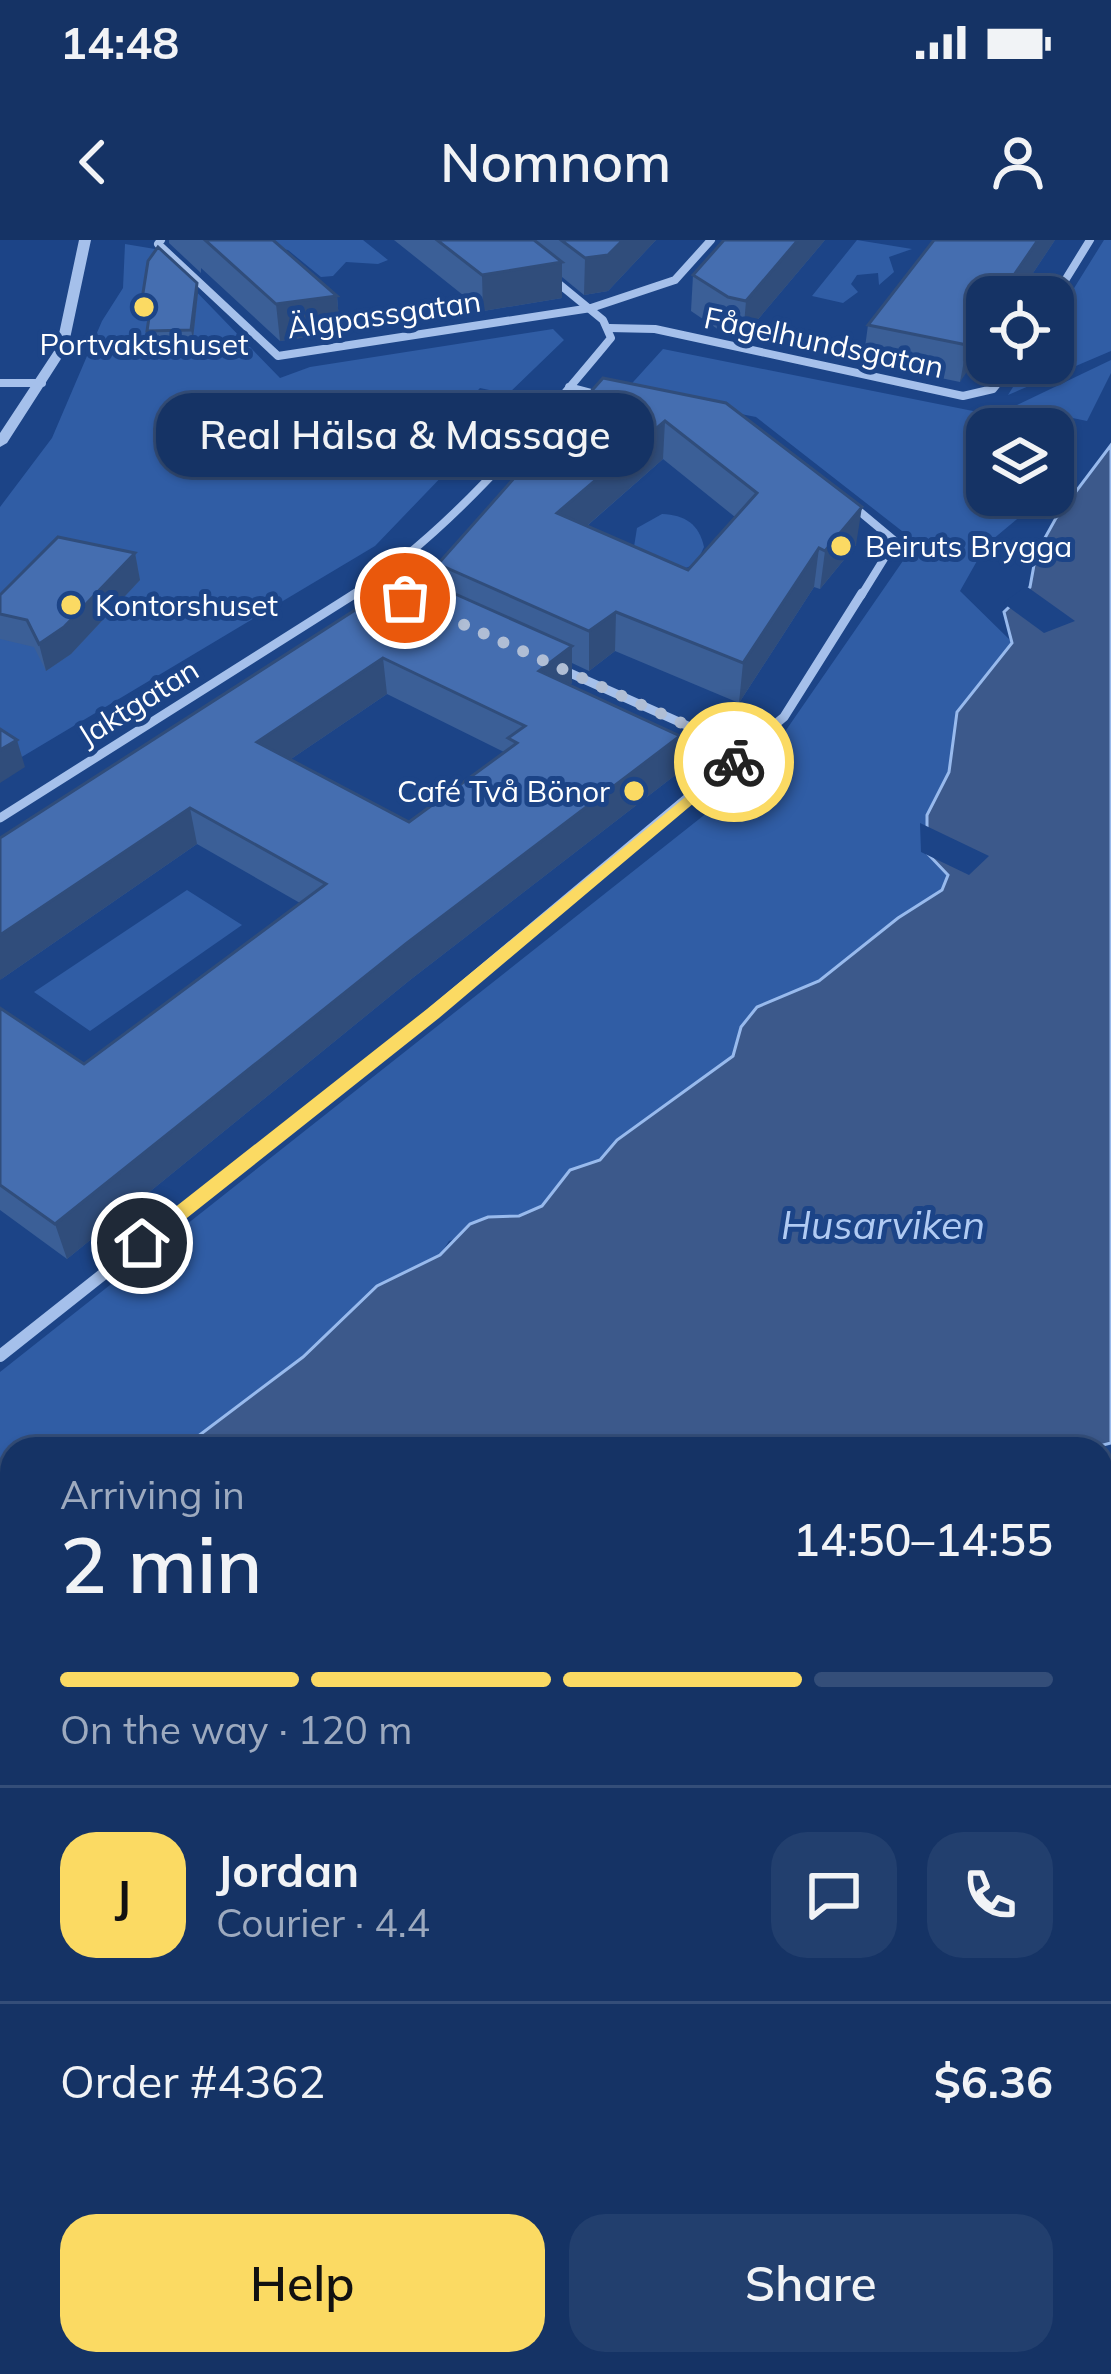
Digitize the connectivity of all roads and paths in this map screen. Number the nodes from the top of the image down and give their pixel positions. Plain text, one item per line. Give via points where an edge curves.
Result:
1 (85, 240) edge
2 (161, 240) edge
3 (711, 240) edge
4 (1090, 240) edge
5 (539, 268) edge
6 (1068, 276) edge
7 (591, 308) junction
8 (609, 328) junction
9 (0, 383) edge
10 (42, 383) junction
11 (998, 384) edge
12 (569, 387) junction
13 (620, 399) edge
14 (0, 443) edge
15 (849, 503) edge
16 (375, 583) junction
17 (426, 607) edge
18 (554, 666) edge
19 (746, 752) junction
20 (0, 818) edge
21 (0, 1337) edge
22 (13, 1346) junction
23 (0, 1357) edge

1 - 10 street via 62,348
2 - 7 street, Älgpassgatan via 278,356
3 - 7 street, Älgpassgatan via 675,280
4 - 6 street
5 - 7 street
7 - 8 street
8 - 11 street, Fågelhundsgatan via 655,329 963,396 980,398
8 - 12 street, Jaktgatan via 604,350
9 - 10 street
10 - 14 street
12 - 13 street
12 - 16 street, Jaktgatan
15 - 19 street via 895,541 784,717
16 - 17 street
16 - 20 street, Jaktgatan
18 - 19 street
19 - 22 street
21 - 22 street
22 - 23 street

